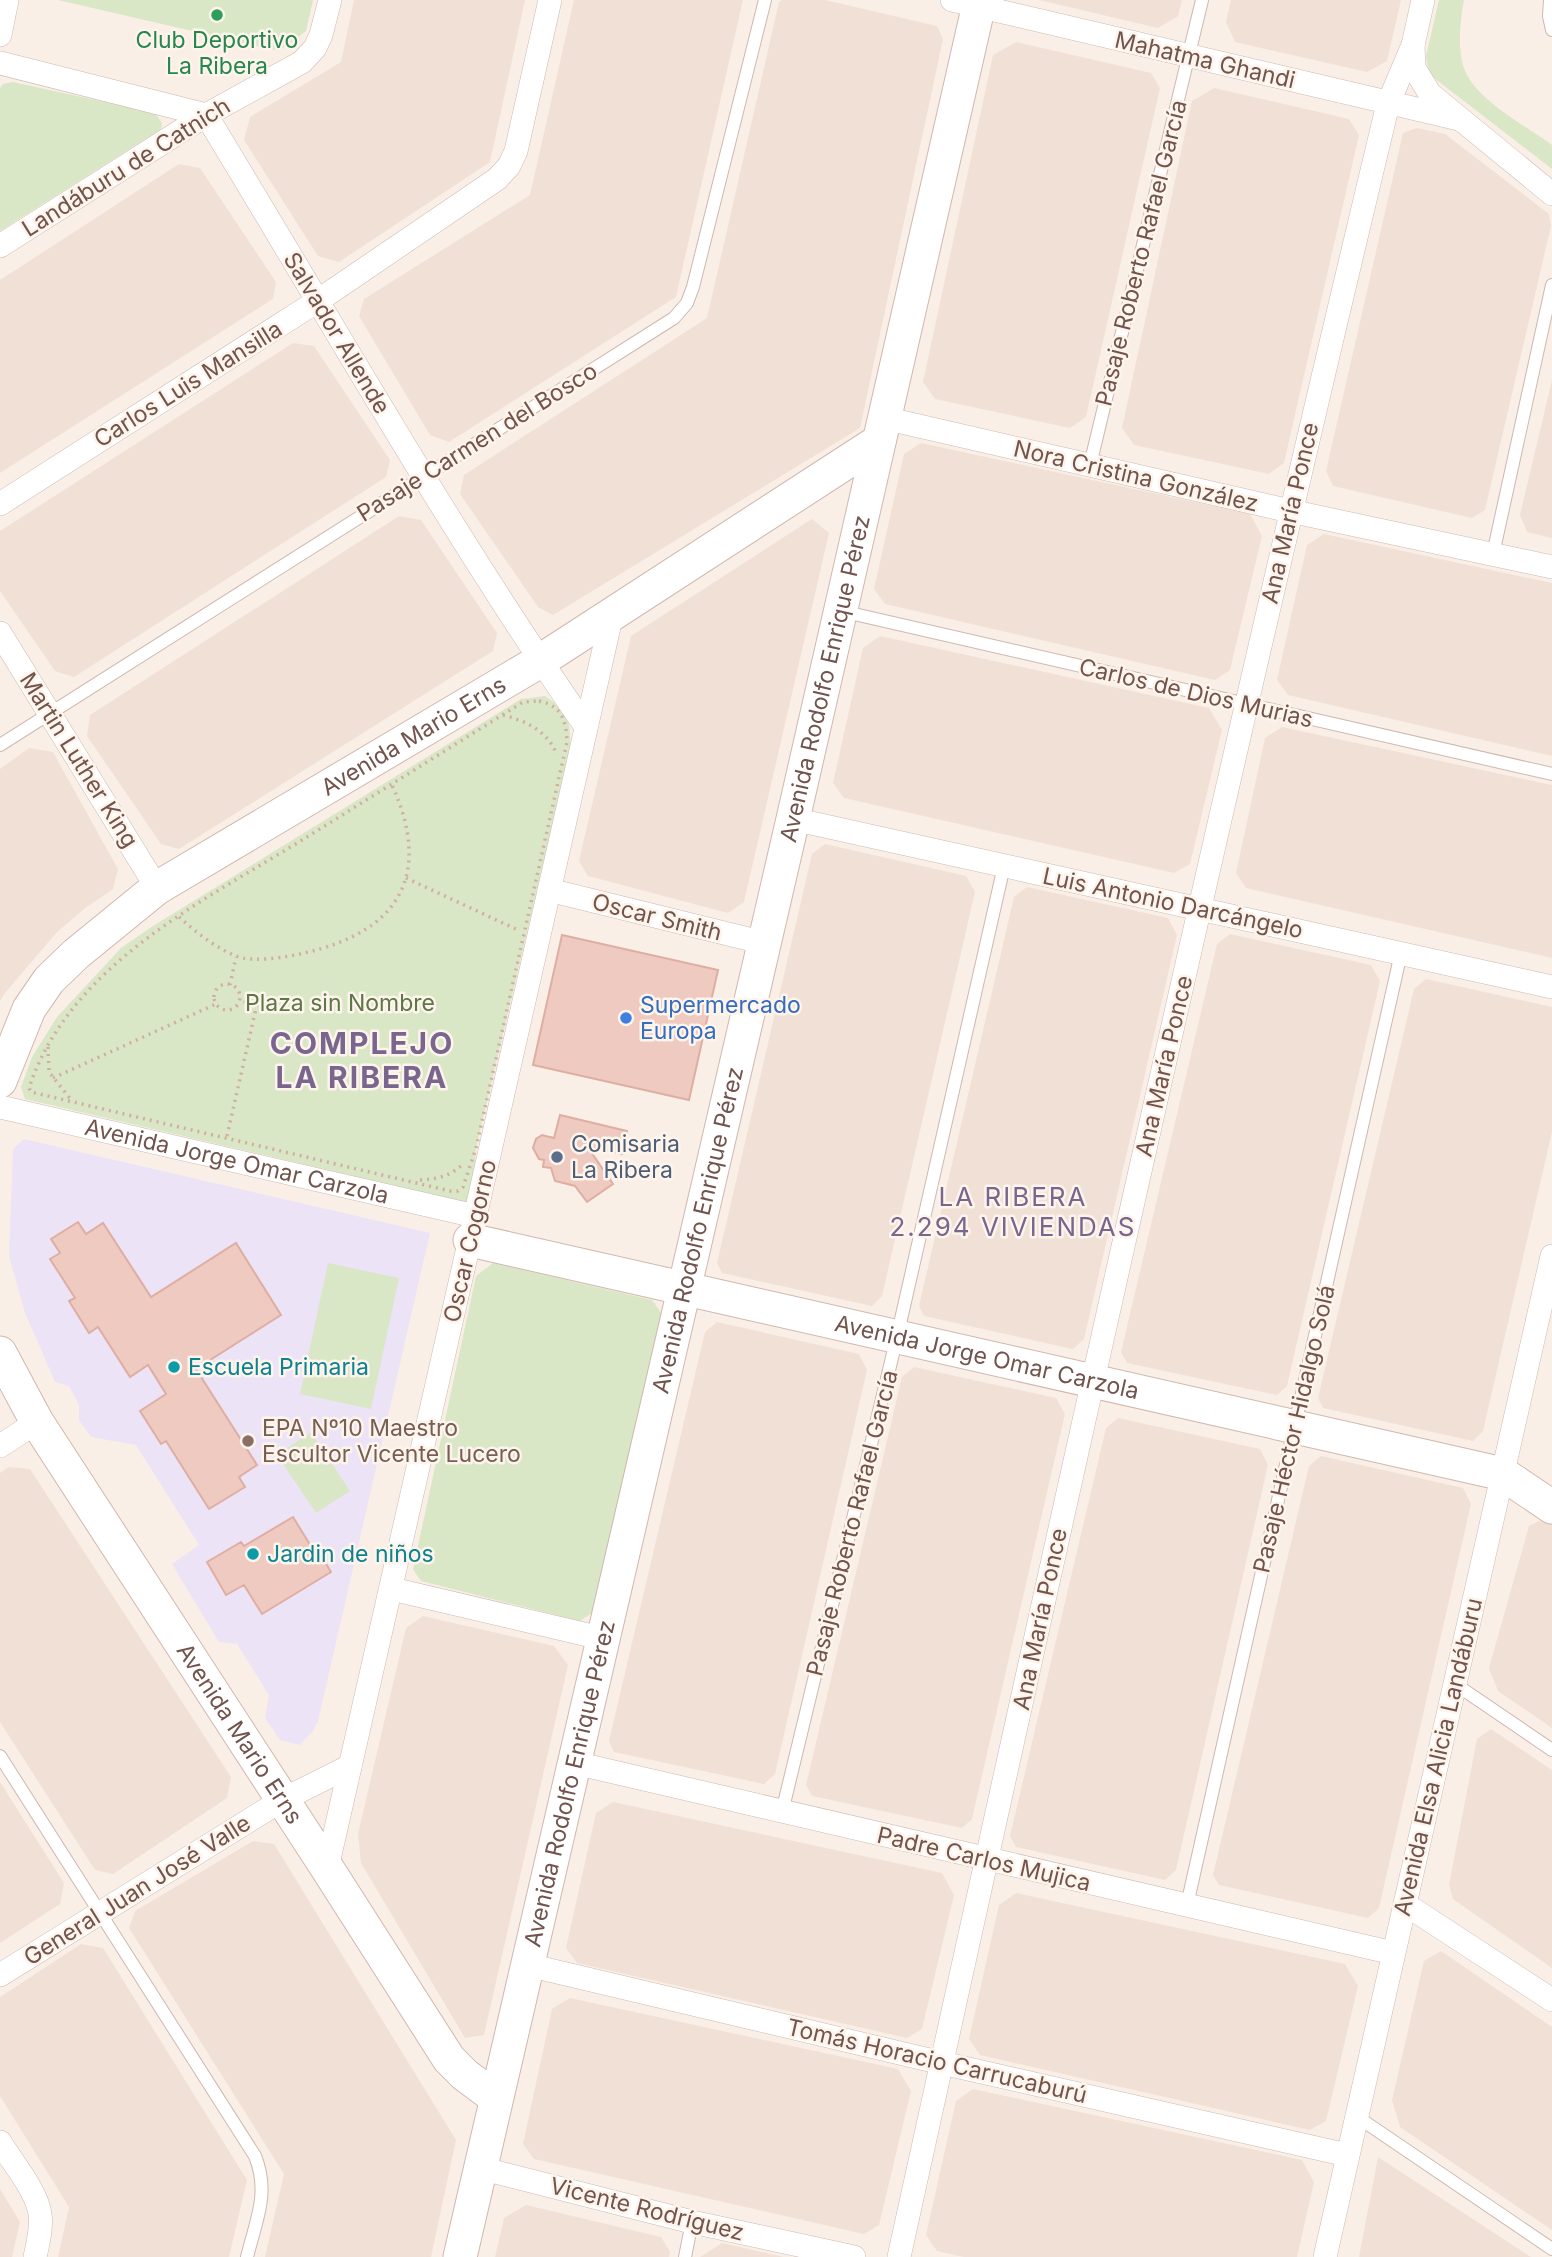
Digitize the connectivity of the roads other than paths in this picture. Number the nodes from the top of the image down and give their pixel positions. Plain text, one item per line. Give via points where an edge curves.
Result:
1 (8, 0) edge
2 (330, 0) edge
3 (550, 0) edge
4 (765, 0) edge
5 (1202, 0) edge
6 (1423, 0) edge
7 (1550, 0) edge
8 (970, 2) edge
9 (1552, 30) edge
10 (0, 35) edge
11 (1413, 45) junction
12 (1188, 57) junction
13 (0, 63) edge
14 (1388, 104) junction
15 (206, 115) junction
16 (1459, 118) junction
17 (1552, 194) edge
18 (0, 246) edge
19 (1552, 285) edge
20 (319, 300) junction
21 (882, 429) junction
22 (1090, 465) junction
23 (422, 476) junction
24 (0, 503) edge
25 (1290, 511) junction
26 (1493, 554) junction
27 (1552, 567) edge
28 (840, 611) junction
29 (612, 614) junction
30 (0, 633) edge
31 (540, 661) junction
32 (1246, 705) junction
33 (50, 712) junction
34 (586, 727) junction
35 (0, 745) edge
36 (1552, 774) edge
37 (793, 819) junction
38 (1004, 866) junction
39 (157, 888) junction
40 (549, 890) junction
41 (1200, 909) junction
42 (765, 943) junction
43 (1401, 953) junction
44 (1552, 987) edge
45 (0, 1081) edge
46 (0, 1107) edge
47 (473, 1228) junction
48 (1552, 1256) edge
49 (684, 1289) junction
50 (897, 1337) junction
51 (0, 1353) edge
52 (1093, 1381) junction
53 (37, 1422) junction
54 (1294, 1427) junction
55 (0, 1446) edge
56 (1503, 1474) junction
57 (1552, 1507) edge
58 (392, 1589) junction
59 (605, 1639) junction
60 (1455, 1684) junction
61 (1552, 1750) edge
62 (0, 1756) edge
63 (575, 1763) junction
64 (350, 1766) junction
65 (282, 1800) junction
66 (782, 1812) junction
67 (987, 1860) junction
68 (327, 1868) junction
69 (1405, 1904) junction
70 (1187, 1905) junction
71 (100, 1912) junction
72 (1393, 1953) junction
73 (528, 1965) junction
74 (0, 1975) edge
75 (1552, 2000) edge
76 (942, 2063) junction
77 (496, 2098) junction
78 (1356, 2116) junction
79 (0, 2142) edge
80 (1347, 2155) junction
81 (481, 2168) junction
82 (692, 2222) junction
83 (1552, 2249) edge
84 (35, 2257) edge
85 (247, 2257) edge
86 (460, 2257) edge
87 (685, 2257) edge
88 (854, 2257) edge
89 (899, 2257) edge
90 (1325, 2257) edge

1 - 10 street
2 - 15 street, Landáburu de Catnich via 321,35 302,62
3 - 20 street, Carlos Luis Mansilla via 509,166 497,179
4 - 23 lane, Pasaje Carmen del Bosco via 687,303 674,317
5 - 12 lane, Pasaje Roberto Rafael García
6 - 11 street
7 - 9 lane
8 - 12 street, Mahatma Ghandi
8 - 21 street, Avenida Rodolfo Enrique Pérez
11 - 14 street, Ana María Ponce
11 - 16 street via 1420,81
12 - 14 street, Mahatma Ghandi
12 - 22 lane, Pasaje Roberto Rafael García
13 - 15 street
14 - 16 street, Mahatma Ghandi
14 - 25 street, Ana María Ponce
15 - 18 street, Landáburu de Catnich
15 - 20 street, Salvador Allende
16 - 17 street
19 - 26 lane
20 - 23 street, Salvador Allende
20 - 24 street, Carlos Luis Mansilla
21 - 22 street, Nora Cristina González
21 - 28 street, Avenida Rodolfo Enrique Pérez
21 - 29 street, Avenida Mario Erns
22 - 25 street, Nora Cristina González
23 - 31 street, Salvador Allende
23 - 33 lane, Pasaje Carmen del Bosco
25 - 26 street, Nora Cristina González
25 - 32 street, Ana María Ponce
26 - 27 street, Nora Cristina González
28 - 32 lane, Carlos de Dios Murias
28 - 37 street, Avenida Rodolfo Enrique Pérez
29 - 31 street, Avenida Mario Erns
29 - 34 street, Oscar Cogorno
30 - 33 street, Martin Luther King
31 - 34 street, Salvador Allende
31 - 39 street, Avenida Mario Erns
32 - 36 lane, Carlos de Dios Murias
32 - 41 street, Ana María Ponce
33 - 35 lane, Pasaje Carmen del Bosco
33 - 39 street, Martin Luther King
34 - 40 street, Oscar Cogorno
37 - 38 street, Luis Antonio Darcángelo
37 - 42 street, Avenida Rodolfo Enrique Pérez
38 - 41 street, Luis Antonio Darcángelo
38 - 50 lane, Pasaje Roberto Rafael García
39 - 45 street, Avenida Mario Erns via 49,980 29,1009
40 - 42 street, Oscar Smith
40 - 47 street, Oscar Cogorno
41 - 43 street, Luis Antonio Darcángelo
41 - 52 street, Ana María Ponce
42 - 49 street, Avenida Rodolfo Enrique Pérez
43 - 44 street, Luis Antonio Darcángelo
43 - 54 lane, Pasaje Héctor Hidalgo Solá
46 - 47 street, Avenida Jorge Omar Carzola
47 - 49 street, Avenida Jorge Omar Carzola
47 - 58 street, Oscar Cogorno
48 - 56 street, Avenida Elsa Alicia Landáburu
49 - 50 street, Avenida Jorge Omar Carzola
49 - 59 street, Avenida Rodolfo Enrique Pérez
50 - 52 street, Avenida Jorge Omar Carzola
50 - 66 lane, Pasaje Roberto Rafael García
51 - 53 street, Avenida Mario Erns
52 - 54 street, Avenida Jorge Omar Carzola
52 - 67 street, Ana María Ponce
53 - 55 street
53 - 65 street, Avenida Mario Erns
54 - 56 street, Avenida Jorge Omar Carzola
54 - 70 lane, Pasaje Héctor Hidalgo Solá
56 - 57 street
56 - 60 street, Avenida Elsa Alicia Landáburu
58 - 59 street
58 - 64 street, Oscar Cogorno
59 - 63 street, Avenida Rodolfo Enrique Pérez
60 - 61 lane
60 - 69 street, Avenida Elsa Alicia Landáburu
62 - 71 lane
63 - 66 street, Padre Carlos Mujica
63 - 73 street, Avenida Rodolfo Enrique Pérez
64 - 65 street, General Juan José Valle
64 - 68 street, Oscar Cogorno
65 - 68 street, Avenida Mario Erns
65 - 71 street, General Juan José Valle
66 - 67 street, Padre Carlos Mujica
67 - 70 street, Padre Carlos Mujica
67 - 76 street, Ana María Ponce
68 - 77 street, Avenida Mario Erns via 449,2059
69 - 72 street, Avenida Elsa Alicia Landáburu
69 - 75 street
70 - 72 street, Padre Carlos Mujica
71 - 74 street, General Juan José Valle
71 - 85 lane via 255,2156 264,2190
72 - 78 street, Avenida Elsa Alicia Landáburu
73 - 76 street, Tomás Horacio Carrucaburú
73 - 77 street, Avenida Rodolfo Enrique Pérez
76 - 80 street, Tomás Horacio Carrucaburú
76 - 89 street, Ana María Ponce
77 - 81 street, Avenida Rodolfo Enrique Pérez
78 - 80 street, Avenida Elsa Alicia Landáburu
78 - 83 lane
79 - 84 street via 40,2213
80 - 90 street, Avenida Elsa Alicia Landáburu
81 - 82 street, Vicente Rodríguez
81 - 86 street, Avenida Rodolfo Enrique Pérez
82 - 87 lane
82 - 88 street, Vicente Rodríguez

